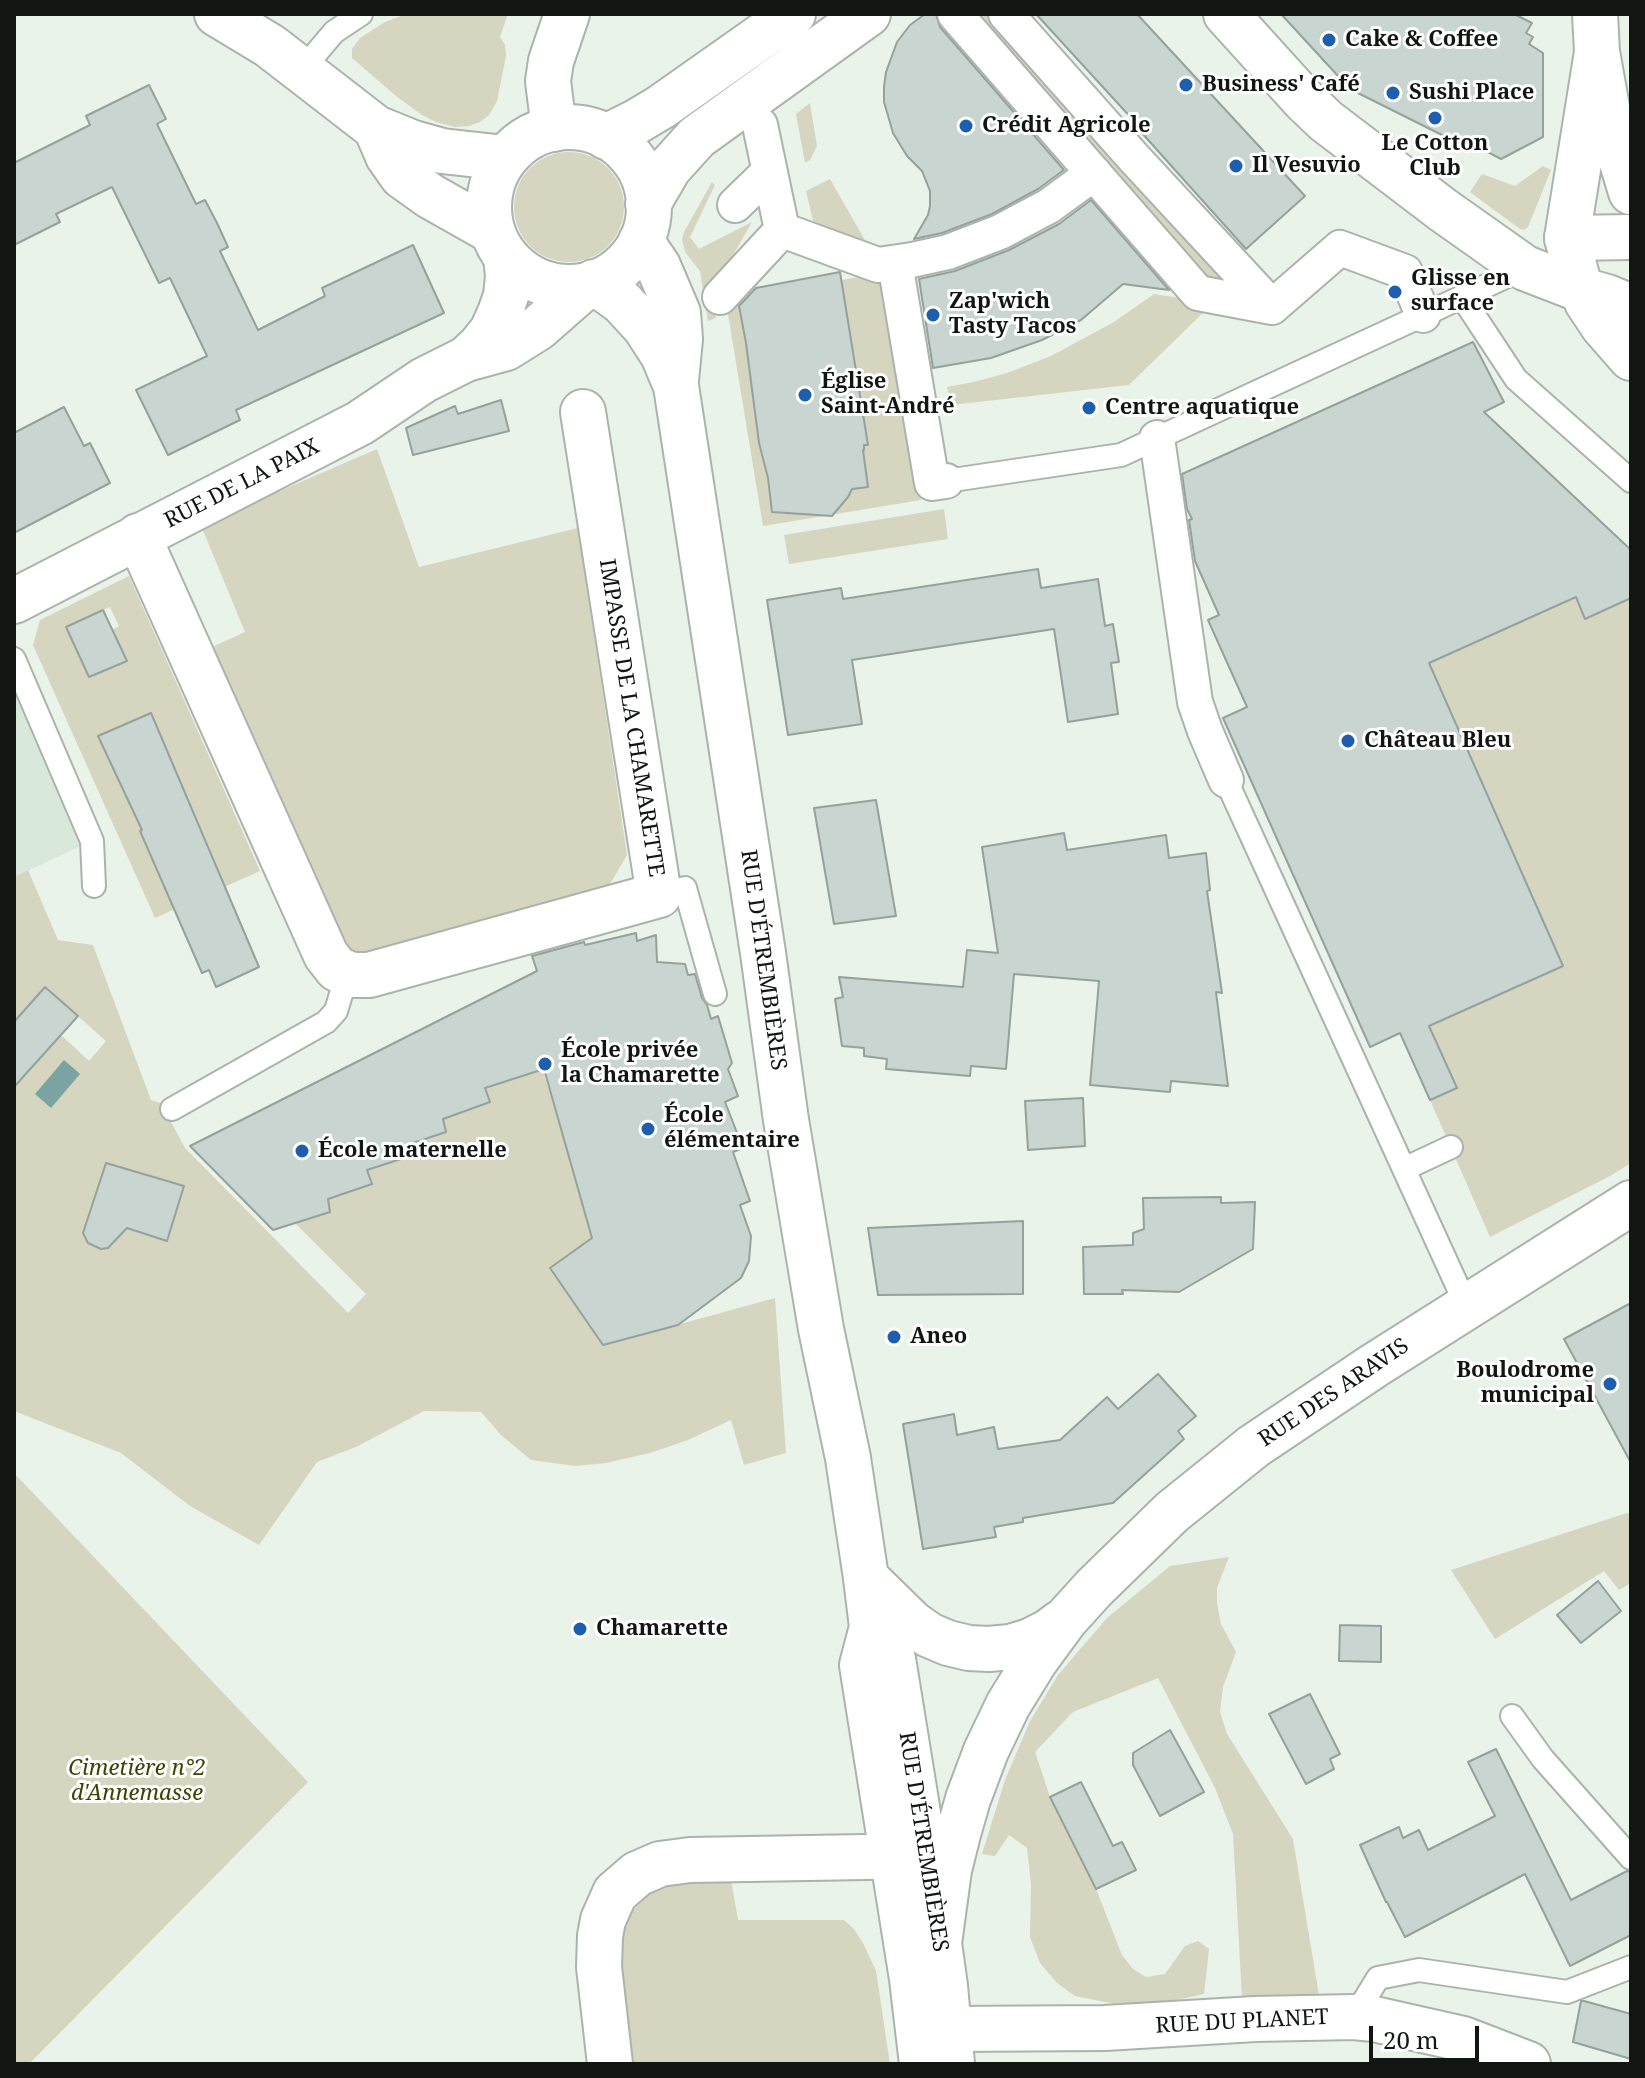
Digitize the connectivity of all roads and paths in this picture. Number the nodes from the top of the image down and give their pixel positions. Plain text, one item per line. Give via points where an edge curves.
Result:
1 (217, 14) edge
2 (361, 14) edge
3 (567, 14) edge
4 (793, 14) edge
5 (868, 14) edge
6 (955, 14) edge
7 (1006, 14) edge
8 (1226, 14) edge
9 (1596, 33) edge
10 (302, 70) junction
11 (760, 125) dead end
12 (376, 128) junction
13 (554, 129) junction
14 (606, 137) junction
15 (505, 158) junction
16 (769, 172) junction
17 (1094, 173) junction
18 (1631, 192) edge
19 (735, 205) dead end
20 (645, 222) junction
21 (782, 230) junction
22 (1631, 237) edge
23 (499, 244) junction
24 (1548, 253) junction
25 (887, 264) junction
26 (591, 284) junction
27 (1582, 290) junction
28 (720, 297) dead end
29 (1462, 297) junction
30 (1272, 307) junction
31 (1631, 307) edge
32 (1423, 315) junction
33 (1631, 358) edge
34 (466, 359) junction
35 (676, 386) junction
36 (583, 412) dead end
37 (1157, 438) junction
38 (946, 481) joint
39 (1631, 481) edge
40 (138, 536) junction
41 (14, 601) edge
42 (14, 659) edge
43 (1226, 780) joint
44 (94, 886) dead end
45 (659, 895) junction
46 (347, 974) junction
47 (715, 994) dead end
48 (172, 1109) dead end
49 (1451, 1147) dead end
50 (1404, 1169) junction
51 (1631, 1203) edge
52 (1467, 1307) junction
53 (866, 1578) junction
54 (1065, 1620) junction
55 (1512, 1716) dead end
56 (909, 1856) junction
57 (1631, 1858) edge
58 (939, 1943) junction
59 (1631, 1967) edge
60 (1354, 2017) junction
61 (951, 2047) edge
62 (610, 2064) edge
63 (922, 2064) edge
64 (1528, 2064) edge

1 - 10 main road
2 - 10 lane via 334,32
3 - 13 main road via 548,81
4 - 14 main road via 661,107
5 - 20 main road via 697,137 669,168
6 - 17 street
7 - 30 street
8 - 24 main road via 1326,121 1443,210
9 - 18 main road via 1609,119
9 - 24 main road
10 - 12 main road
11 - 16 street
12 - 15 main road via 442,151
12 - 23 main road via 402,176
13 - 14 main road via 581,128
13 - 15 main road via 526,139
14 - 20 main road via 623,149 645,183
15 - 23 main road via 489,198 489,220
16 - 19 street
16 - 21 street
17 - 25 street via 1049,206 1000,232 948,252
17 - 30 street via 1198,293
20 - 26 main road via 619,270
20 - 35 main road, RUE D'ÉTREMBIÈRES via 678,313
21 - 25 street
21 - 28 street
22 - 24 main road
23 - 26 main road via 527,275 542,283
23 - 34 main road, RUE DE LA PAIX via 508,276 506,296 492,331
24 - 27 main road
24 - 29 lane
25 - 38 street via 932,483
26 - 34 main road, RUE DE LA PAIX via 518,342
26 - 35 main road, RUE D'ÉTREMBIÈRES via 622,302 645,327
27 - 31 main road
27 - 33 main road via 1603,326
29 - 32 lane
29 - 39 lane via 1516,379
30 - 32 street via 1340,248 1405,272
32 - 37 lane
34 - 40 main road, RUE DE LA PAIX via 360,423
35 - 53 main road, RUE D'ÉTREMBIÈRES via 803,1229
36 - 45 main road, IMPASSE DE LA CHAMARETTE
37 - 38 lane via 1121,455
37 - 43 street via 1195,702
40 - 41 main road, RUE DE LA PAIX
40 - 46 main road via 326,955
42 - 44 lane via 92,841
43 - 50 lane
45 - 46 main road, IMPASSE DE LA CHAMARETTE via 369,975
45 - 47 lane via 685,888
46 - 48 lane via 339,1005 326,1022
49 - 50 lane
50 - 52 lane
51 - 52 main road, RUE DES ARAVIS
52 - 54 main road, RUE DES ARAVIS via 1234,1461 1134,1547
53 - 54 main road via 912,1623 969,1648 1010,1647
53 - 56 main road, RUE D'ÉTREMBIÈRES via 872,1627 893,1659
54 - 58 main road via 1008,1705 986,1751 952,1858
55 - 57 lane
56 - 58 main road, RUE D'ÉTREMBIÈRES
56 - 62 main road via 690,1860 637,1874 615,1893 600,1936
56 - 63 main road, RUE D'ÉTREMBIÈRES via 912,1979
58 - 61 main road, RUE D'ÉTREMBIÈRES
59 - 60 lane via 1567,1992 1419,1970 1378,1978
60 - 61 main road, RUE DU PLANET via 1105,2028
60 - 64 main road, RUE DU PLANET via 1463,2039

